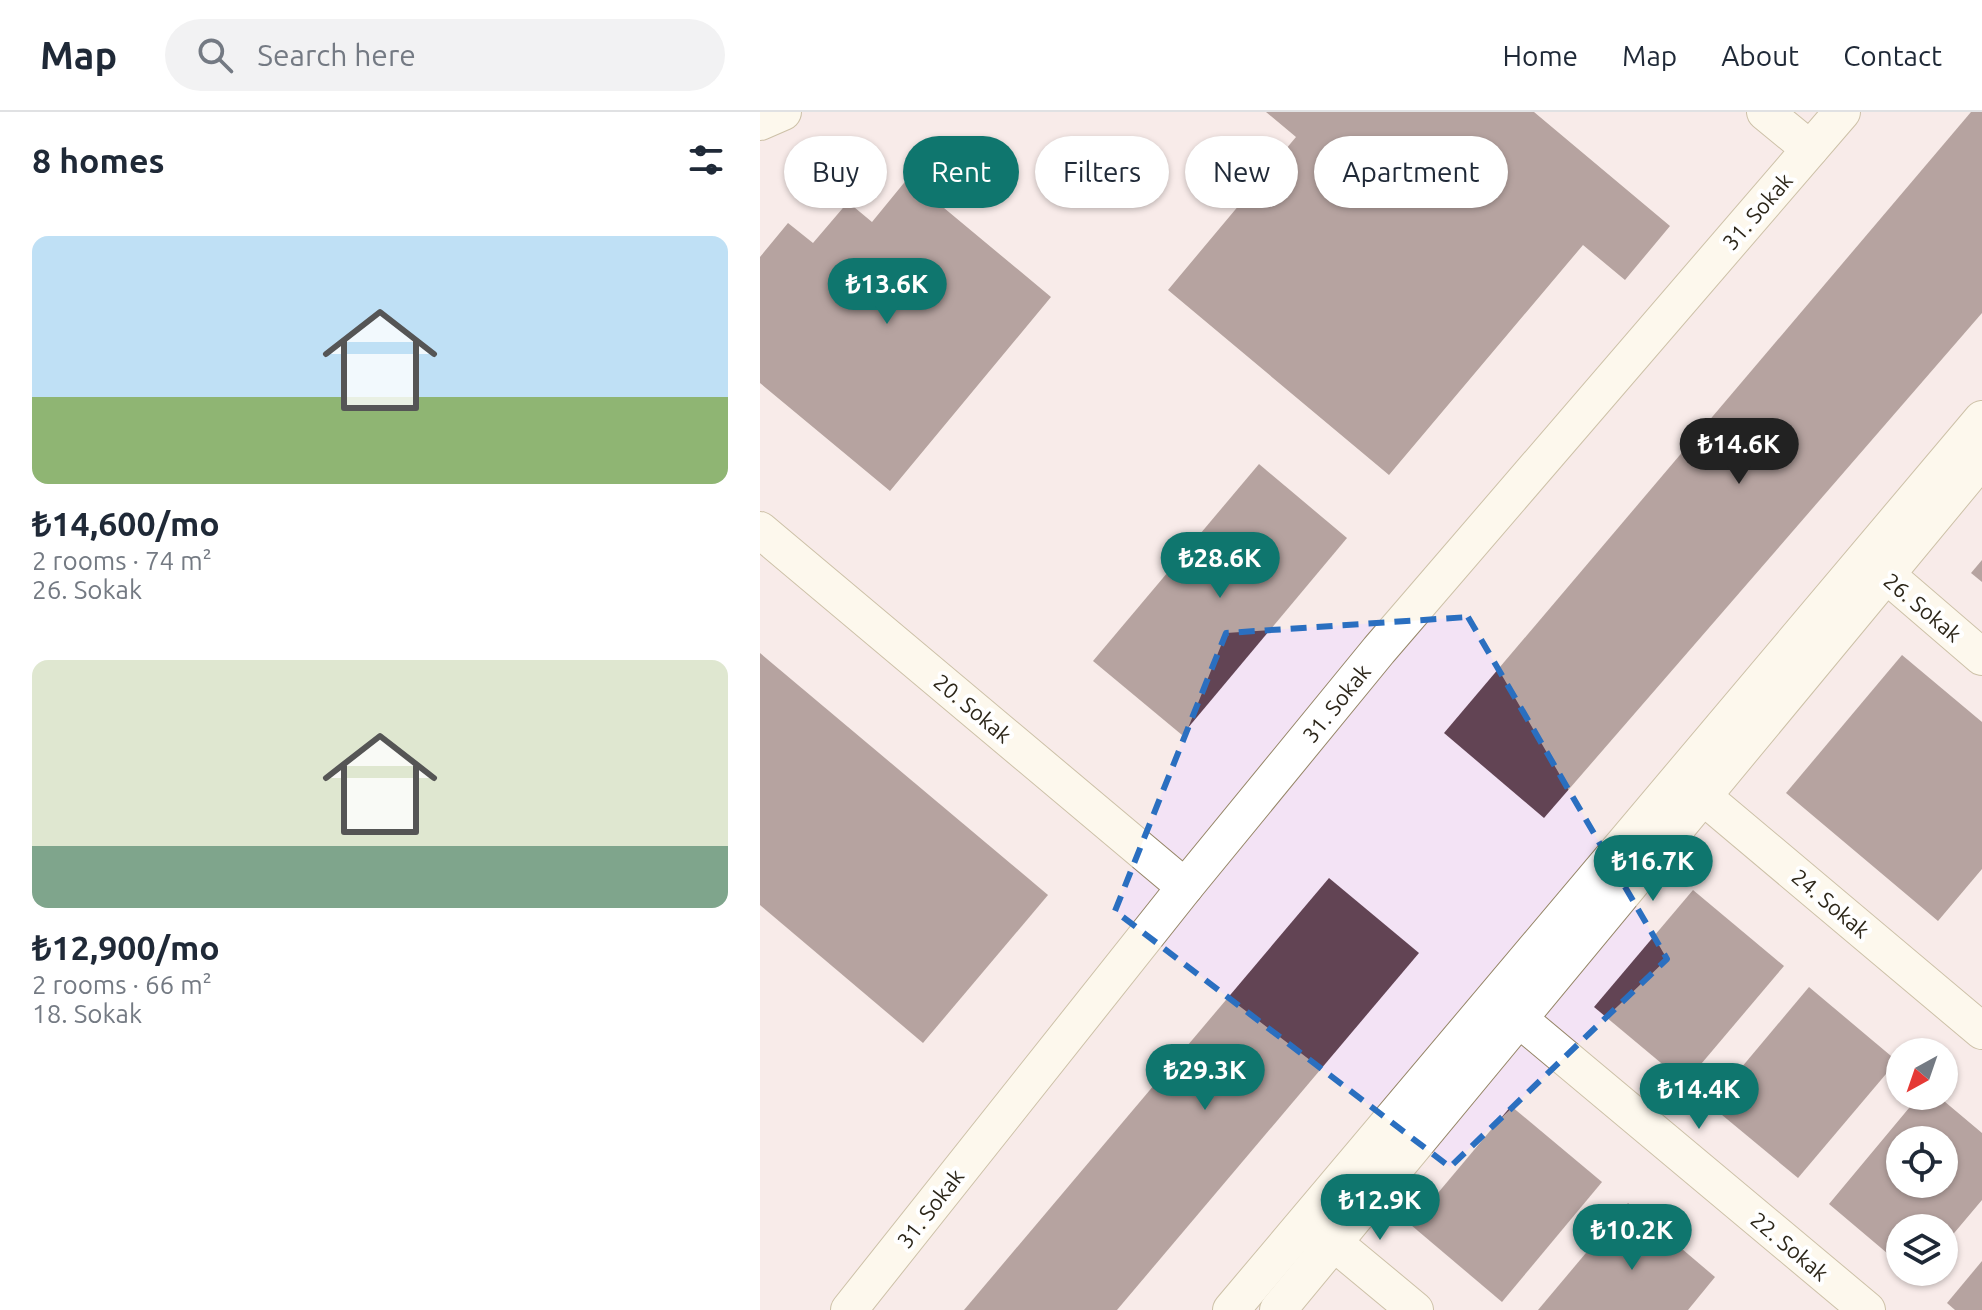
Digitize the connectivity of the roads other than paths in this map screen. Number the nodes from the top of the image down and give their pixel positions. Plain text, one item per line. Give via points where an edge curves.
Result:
1 (783, 112) edge
2 (1765, 112) edge
3 (1842, 112) edge
4 (760, 122) edge
5 (1810, 149) junction
6 (1982, 419) edge
7 (1982, 459) edge
8 (760, 530) edge
9 (1875, 566) junction
10 (1982, 657) edge
11 (1691, 786) junction
12 (1185, 887) junction
13 (1506, 1008) junction
14 (1982, 1031) edge
15 (1306, 1219) junction
16 (1334, 1243) junction
17 (849, 1310) edge
18 (1231, 1310) edge
19 (1278, 1310) edge
20 (1415, 1310) edge
21 (1867, 1310) edge

1 - 4 street
2 - 5 street
3 - 5 street, 31. Sokak
5 - 12 street, 31. Sokak via 1379,650
6 - 9 street
7 - 9 street
8 - 12 street, 20. Sokak
9 - 10 street, 26. Sokak
9 - 11 street
11 - 13 street
11 - 14 street, 24. Sokak
12 - 17 street, 31. Sokak
13 - 15 street
13 - 16 street
13 - 21 street, 22. Sokak
15 - 16 street
15 - 18 street
16 - 19 street
16 - 20 street

